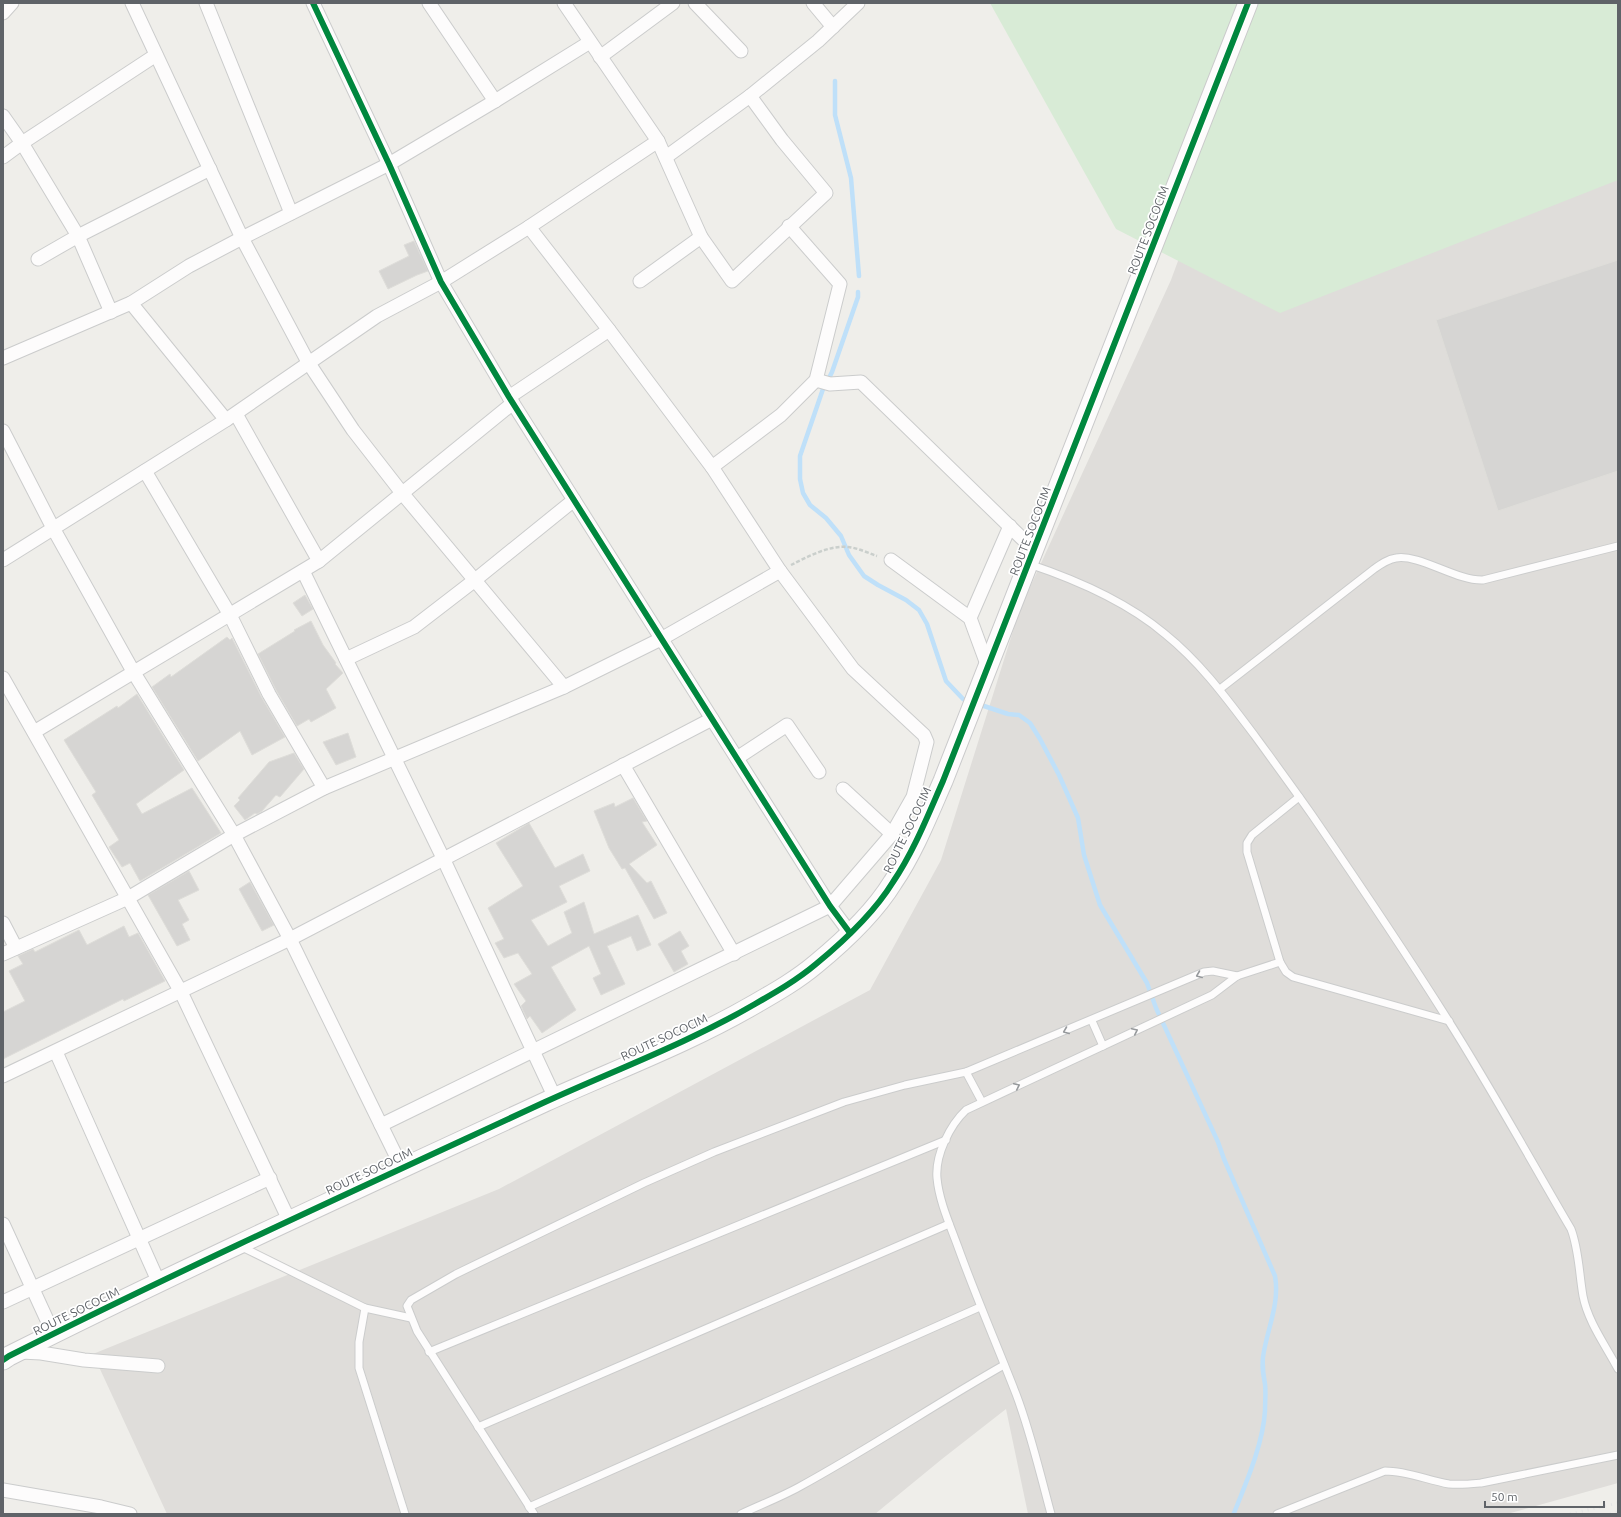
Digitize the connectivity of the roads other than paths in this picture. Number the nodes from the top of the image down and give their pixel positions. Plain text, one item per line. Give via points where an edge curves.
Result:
1 (12, 3) edge
2 (132, 3) edge
3 (206, 3) edge
4 (313, 3) edge
5 (429, 3) edge
6 (564, 3) edge
7 (695, 3) edge
8 (813, 3) edge
9 (858, 3) edge
10 (1248, 3) edge
11 (664, 5) edge
12 (3, 14) edge
13 (833, 27) junction
14 (590, 42) junction
15 (741, 51) dead end
16 (156, 55) junction
17 (600, 57) junction
18 (750, 96) junction
19 (495, 101) junction
20 (3, 116) edge
21 (658, 142) junction
22 (22, 143) junction
23 (3, 157) edge
24 (666, 157) junction
25 (389, 164) junction
26 (210, 168) junction
27 (290, 213) junction
28 (789, 226) junction
29 (528, 227) junction
30 (78, 236) junction
31 (701, 237) junction
32 (242, 238) junction
33 (38, 259) dead end
34 (640, 281) dead end
35 (440, 282) junction
36 (132, 303) junction
37 (111, 312) junction
38 (609, 330) junction
39 (3, 358) edge
40 (308, 362) junction
41 (816, 380) junction
42 (511, 400) junction
43 (231, 417) junction
44 (3, 431) edge
45 (712, 467) junction
46 (145, 471) junction
47 (402, 493) junction
48 (574, 500) junction
49 (1010, 526) junction
50 (53, 528) junction
51 (1618, 546) edge
52 (1032, 557) junction
53 (3, 560) edge
54 (891, 560) road end
55 (319, 561) junction
56 (303, 571) junction
57 (780, 571) junction
58 (475, 580) junction
59 (230, 615) junction
60 (970, 618) junction
61 (661, 639) junction
62 (346, 659) junction
63 (988, 667) junction
64 (134, 673) junction
65 (3, 678) edge
66 (564, 687) junction
67 (1220, 689) junction
68 (712, 719) junction
69 (34, 732) junction
70 (395, 758) junction
71 (736, 758) junction
72 (623, 765) junction
73 (819, 772) dead end
74 (324, 788) junction
75 (843, 789) dead end
76 (1299, 797) junction
77 (892, 834) junction
78 (234, 835) junction
79 (443, 858) junction
80 (128, 898) junction
81 (830, 906) junction
82 (3, 923) edge
83 (850, 933) junction
84 (290, 939) junction
85 (16, 948) junction
86 (3, 954) edge
87 (734, 954) junction
88 (1280, 962) junction
89 (1237, 976) junction
90 (181, 992) junction
91 (1092, 1021) junction
92 (1448, 1021) junction
93 (1103, 1046) junction
94 (56, 1052) junction
95 (533, 1052) junction
96 (966, 1072) junction
97 (3, 1076) edge
98 (555, 1098) junction
99 (982, 1102) junction
100 (381, 1125) junction
101 (946, 1140) junction
102 (402, 1168) junction
103 (270, 1178) junction
104 (290, 1220) junction
105 (3, 1224) edge
106 (949, 1224) junction
107 (139, 1239) junction
108 (238, 1245) junction
109 (159, 1283) junction
110 (33, 1289) junction
111 (3, 1302) edge
112 (980, 1307) junction
113 (365, 1308) junction
114 (411, 1318) junction
115 (53, 1334) junction
116 (429, 1352) junction
117 (8, 1356) edge
118 (1004, 1365) junction
119 (158, 1366) dead end
120 (1618, 1369) edge
121 (478, 1427) junction
122 (1618, 1455) edge
123 (3, 1490) edge
124 (529, 1507) junction
125 (130, 1514) edge
126 (405, 1514) edge
127 (534, 1514) edge
128 (741, 1514) edge
129 (1051, 1514) edge
130 (1277, 1514) edge

1 - 12 street
2 - 16 street
3 - 27 street
4 - 25 street
5 - 19 street
6 - 14 street
7 - 15 street
8 - 13 street
9 - 13 street
10 - 52 street, ROUTE SOCOCIM
11 - 17 street
13 - 18 street
14 - 17 street
14 - 19 street
16 - 22 street
16 - 26 street
17 - 21 street
18 - 24 street
18 - 28 street via 826,193
19 - 25 street
20 - 22 street
21 - 24 street
21 - 29 street
22 - 23 street
22 - 30 street
24 - 31 street
25 - 27 street
25 - 35 street
26 - 30 street
26 - 32 street
27 - 32 street
28 - 31 street via 732,281
28 - 41 street via 840,284
29 - 35 street
29 - 38 street
30 - 33 street
30 - 37 street
31 - 34 street
32 - 36 street via 189,266
32 - 40 street
35 - 40 street via 377,316
35 - 42 street
36 - 37 street
36 - 43 street
37 - 39 street
38 - 42 street
38 - 45 street
40 - 43 street
40 - 47 street via 353,430
41 - 45 street via 781,415
41 - 49 street via 830,384 861,382
42 - 47 street
42 - 48 street
43 - 46 street
43 - 55 street
44 - 50 street
45 - 57 street
46 - 50 street
46 - 59 street
47 - 55 street
47 - 58 street
48 - 58 street
48 - 61 street
49 - 52 street
49 - 60 street
50 - 53 street
50 - 64 street
51 - 67 lane via 1483,580 1468,578 1406,557 1395,558 1374,569
52 - 63 street, ROUTE SOCOCIM
52 - 67 lane via 1132,610 1164,633 1193,659
54 - 60 street
55 - 56 street
56 - 59 street
56 - 62 street
57 - 61 street
57 - 77 street via 853,669 926,738 913,797
58 - 62 street via 414,627
58 - 66 street
59 - 64 street
59 - 74 street via 269,694
60 - 63 street
61 - 66 street
61 - 68 street
62 - 70 street
63 - 83 street, ROUTE SOCOCIM via 922,828 904,865 880,901
64 - 69 street
64 - 78 street
65 - 69 street
66 - 70 street
67 - 76 lane
68 - 71 street
68 - 72 street
69 - 80 street
70 - 74 street
70 - 79 street
71 - 73 street via 787,726
71 - 81 street
72 - 79 street
72 - 87 street
74 - 78 street
75 - 77 street
76 - 88 lane via 1252,835 1247,843 1247,852
76 - 92 lane via 1376,908
77 - 81 street
78 - 80 street
78 - 84 street
79 - 84 street
79 - 95 street
80 - 85 street
80 - 90 street
81 - 83 street
81 - 87 street
82 - 85 street
83 - 98 street, ROUTE SOCOCIM via 800,977 737,1014
84 - 90 street
84 - 100 street
85 - 86 street
87 - 95 street
88 - 89 lane
88 - 92 lane via 1286,972 1293,977
89 -> 91 lane via 1213,971 1204,972
93 -> 89 lane via 1212,995
90 - 94 street
90 - 103 street
91 - 93 lane
91 -> 96 lane
92 - 120 lane via 1571,1229 1576,1241 1583,1297 1587,1309
99 -> 93 lane
94 - 97 street
94 - 107 street
95 - 98 street
95 - 100 street
96 - 99 lane
96 - 114 lane via 844,1102 658,1176 435,1286 409,1302 407,1306
98 - 102 street, ROUTE SOCOCIM
99 - 101 lane via 966,1110 956,1119
100 - 102 street
101 - 106 lane via 939,1160 937,1178
101 - 116 lane
102 - 104 street, ROUTE SOCOCIM
103 - 104 street
103 - 107 street
104 - 108 street, ROUTE SOCOCIM
105 - 110 street
106 - 112 lane
106 - 121 lane
107 - 109 street
107 - 110 street
108 - 109 street, ROUTE SOCOCIM
108 - 113 lane
109 - 115 street, ROUTE SOCOCIM
110 - 111 street
110 - 115 street
112 - 118 lane
112 - 124 lane
113 - 114 lane
113 - 126 lane via 359,1342 359,1368
114 - 116 lane
115 - 117 street, ROUTE SOCOCIM
116 - 121 lane
117 - 119 street via 40,1353 84,1360
118 - 128 lane via 798,1488
118 - 129 lane via 1017,1396
121 - 124 lane
122 - 130 lane via 1465,1485 1450,1484 1397,1471 1385,1471
123 - 125 street
124 - 127 lane

